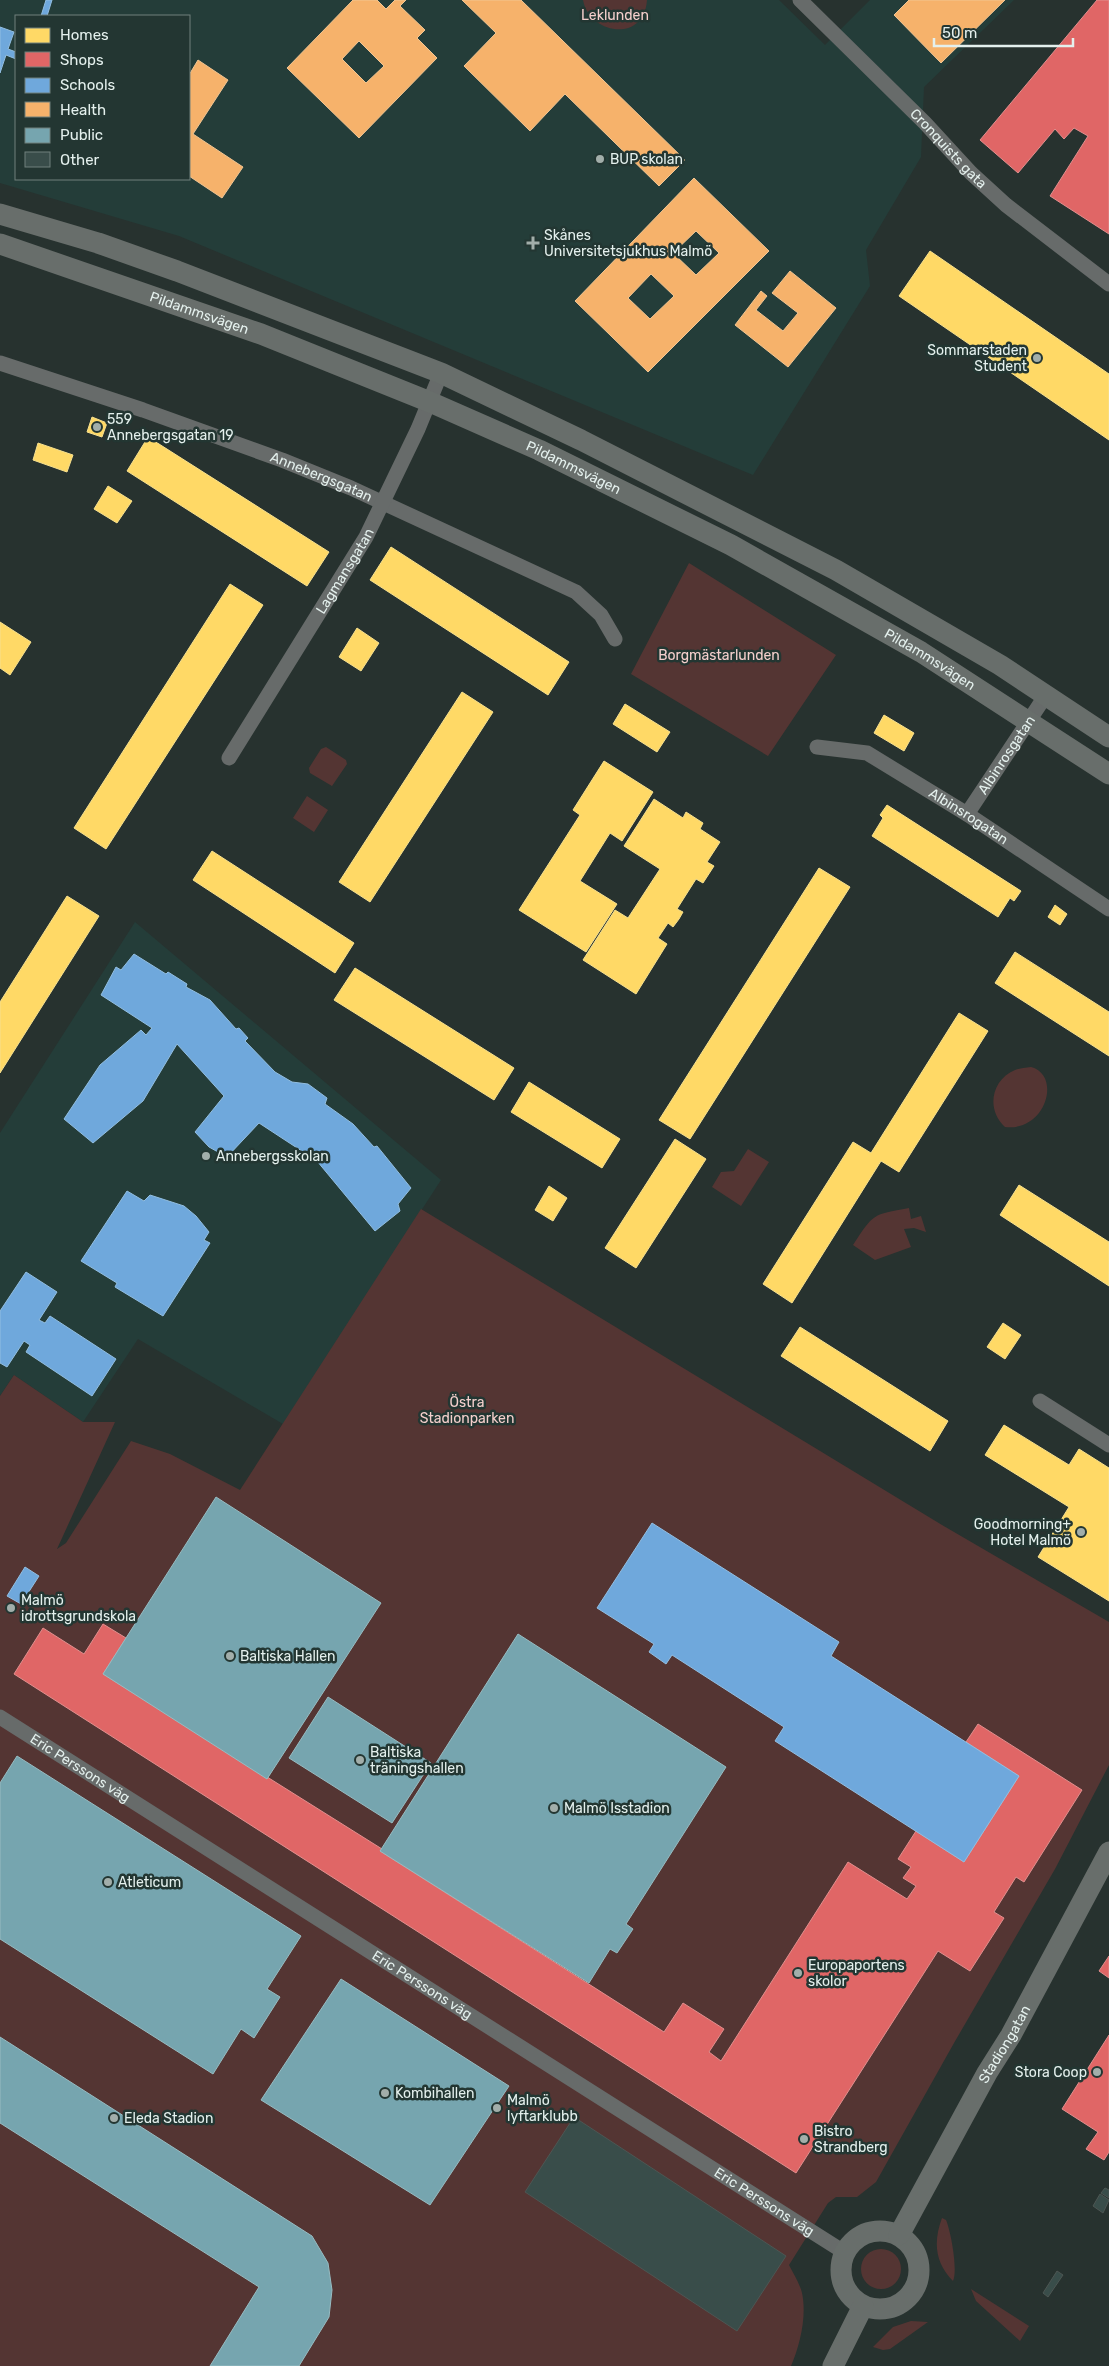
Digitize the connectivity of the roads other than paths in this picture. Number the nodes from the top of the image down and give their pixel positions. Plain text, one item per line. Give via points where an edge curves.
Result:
1 (800, 0) edge
2 (0, 214) edge
3 (0, 244) edge
4 (1109, 284) edge
5 (0, 363) edge
6 (440, 373) junction
7 (430, 402) junction
8 (383, 504) junction
9 (614, 639) dead end
10 (1046, 695) junction
11 (1029, 721) junction
12 (1109, 737) edge
13 (818, 747) dead end
14 (229, 758) dead end
15 (1109, 774) edge
16 (967, 814) junction
17 (1109, 909) edge
18 (1040, 1401) dead end
19 (1109, 1446) edge
20 (0, 1717) edge
21 (1109, 1852) edge
22 (899, 2235) junction
23 (844, 2252) junction
24 (863, 2306) junction
25 (833, 2366) edge

1 - 4 street, Cronquists gata via 971,173 1006,205
2 - 6 main road, Pildammsvägen via 177,271
3 - 7 main road, Pildammsvägen via 261,334
5 - 8 street, Annebergsgatan via 229,441 334,481
6 - 7 street, Lagmansgatan
6 - 10 main road, Pildammsvägen via 616,457 836,570 1000,664
7 - 8 street, Lagmansgatan
7 - 11 main road, Pildammsvägen via 539,450 731,545 921,652
8 - 9 street, Annebergsgatan via 576,592 601,616
8 - 14 street, Lagmansgatan via 366,537
10 - 11 street, Albinrosgatan
10 - 12 main road, Pildammsvägen
11 - 15 main road, Pildammsvägen
11 - 16 street, Albinrosgatan
13 - 16 street, Albinsrogatan via 867,753
16 - 17 street, Albinsrogatan
18 - 19 street
20 - 23 street, Eric Perssons väg
21 - 22 main road, Stadiongatan
22 - 23 main road via 886,2231 861,2235
22 - 24 main road via 916,2256 919,2274 914,2290 896,2306 874,2309
23 - 24 main road via 840,2266 845,2290
24 - 25 main road

